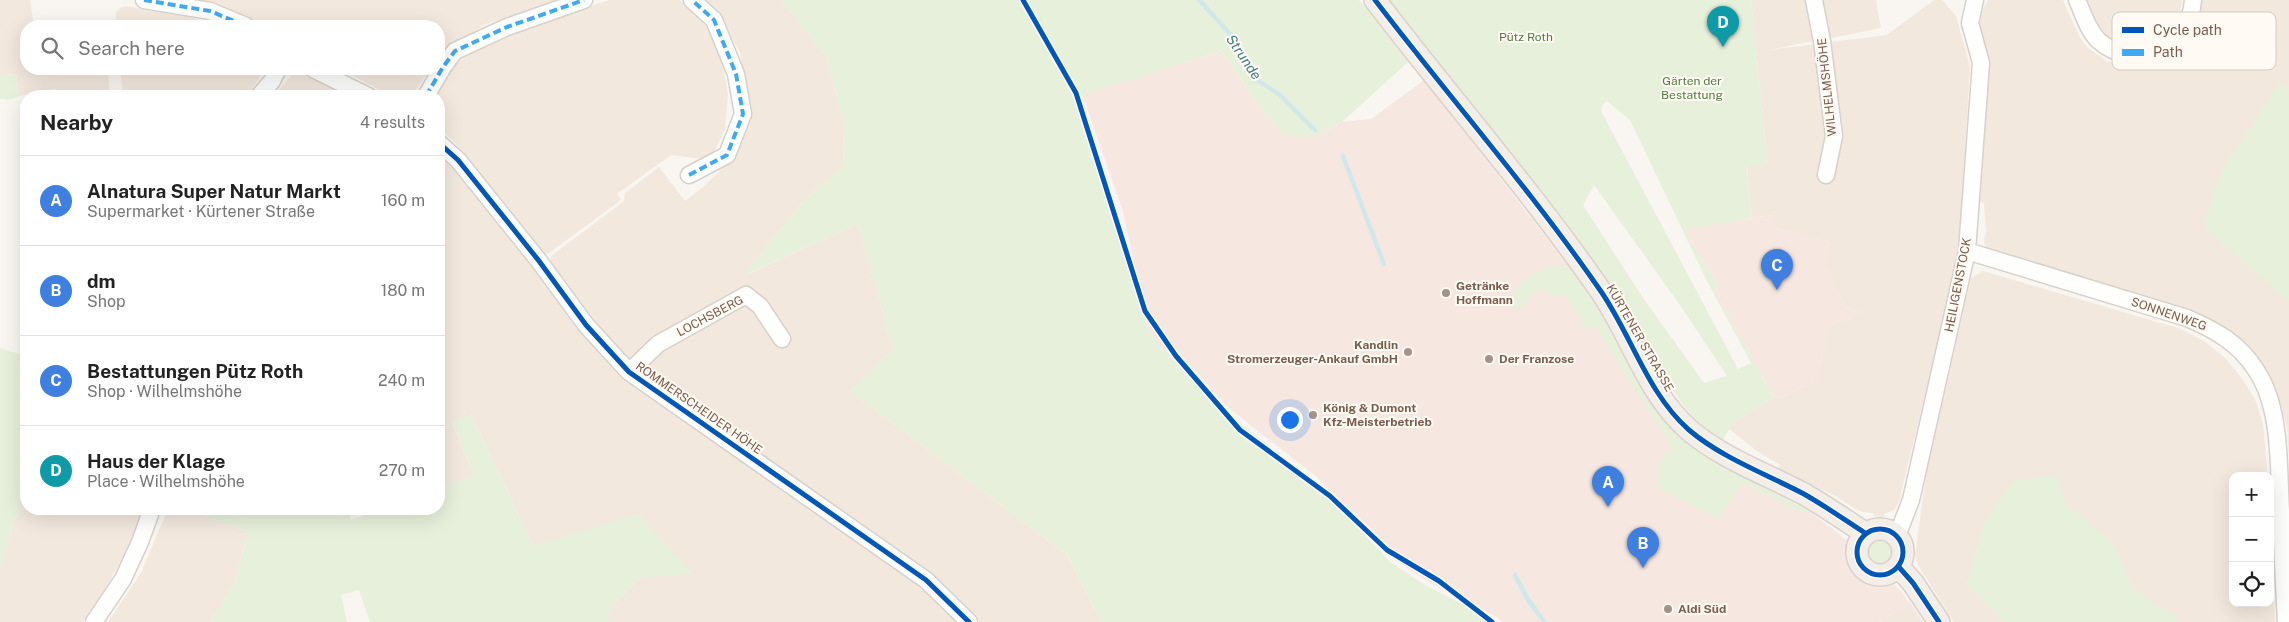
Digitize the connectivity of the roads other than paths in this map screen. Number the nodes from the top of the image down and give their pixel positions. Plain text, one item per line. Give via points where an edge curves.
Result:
1 (144, 0) edge
2 (584, 0) edge
3 (692, 0) edge
4 (1375, 0) edge
5 (1814, 0) edge
6 (2077, 0) edge
7 (1970, 2) edge
8 (232, 20) edge
9 (2112, 49) edge
10 (445, 64) edge
11 (275, 75) edge
12 (325, 75) edge
13 (438, 75) edge
14 (264, 90) edge
15 (356, 90) edge
16 (429, 90) edge
17 (445, 148) edge
18 (1826, 174) dead end
19 (690, 175) dead end
20 (1967, 251) junction
21 (782, 339) dead end
22 (629, 372) junction
23 (150, 515) edge
24 (1865, 533) junction
25 (1897, 536) junction
26 (1898, 566) junction
27 (94, 622) edge
28 (969, 622) edge
29 (1939, 622) edge
30 (2286, 622) edge

1 - 8 street via 210,11
2 - 10 street via 507,27 455,51
3 - 19 street via 714,20 736,74 743,114 727,155
4 - 24 main road, KÜRTENER STRASSE via 1557,229 1602,292 1637,357 1679,419 1704,441 1807,496
5 - 18 street, WILHELMSHÖHE via 1834,136
6 - 9 street via 2097,39
7 - 20 street, HEILIGENSTOCK via 1970,23 1981,63
11 - 14 street
12 - 15 street
13 - 16 street
17 - 22 street, ROMMERSCHEIDER HÖHE via 534,254 586,324
20 - 25 street, HEILIGENSTOCK via 1911,500
20 - 30 street, SONNENWEG via 2187,318 2216,330 2248,358 2265,386 2278,446
21 - 22 street, LOCHSBERG via 760,306 746,295 658,344
22 - 28 street, ROMMERSCHEIDER HÖHE via 926,580
23 - 27 street via 122,579
24 - 25 main road via 1881,528
24 - 26 main road via 1856,550 1862,567 1872,574 1882,575
25 - 26 main road via 1903,552
26 - 29 main road

